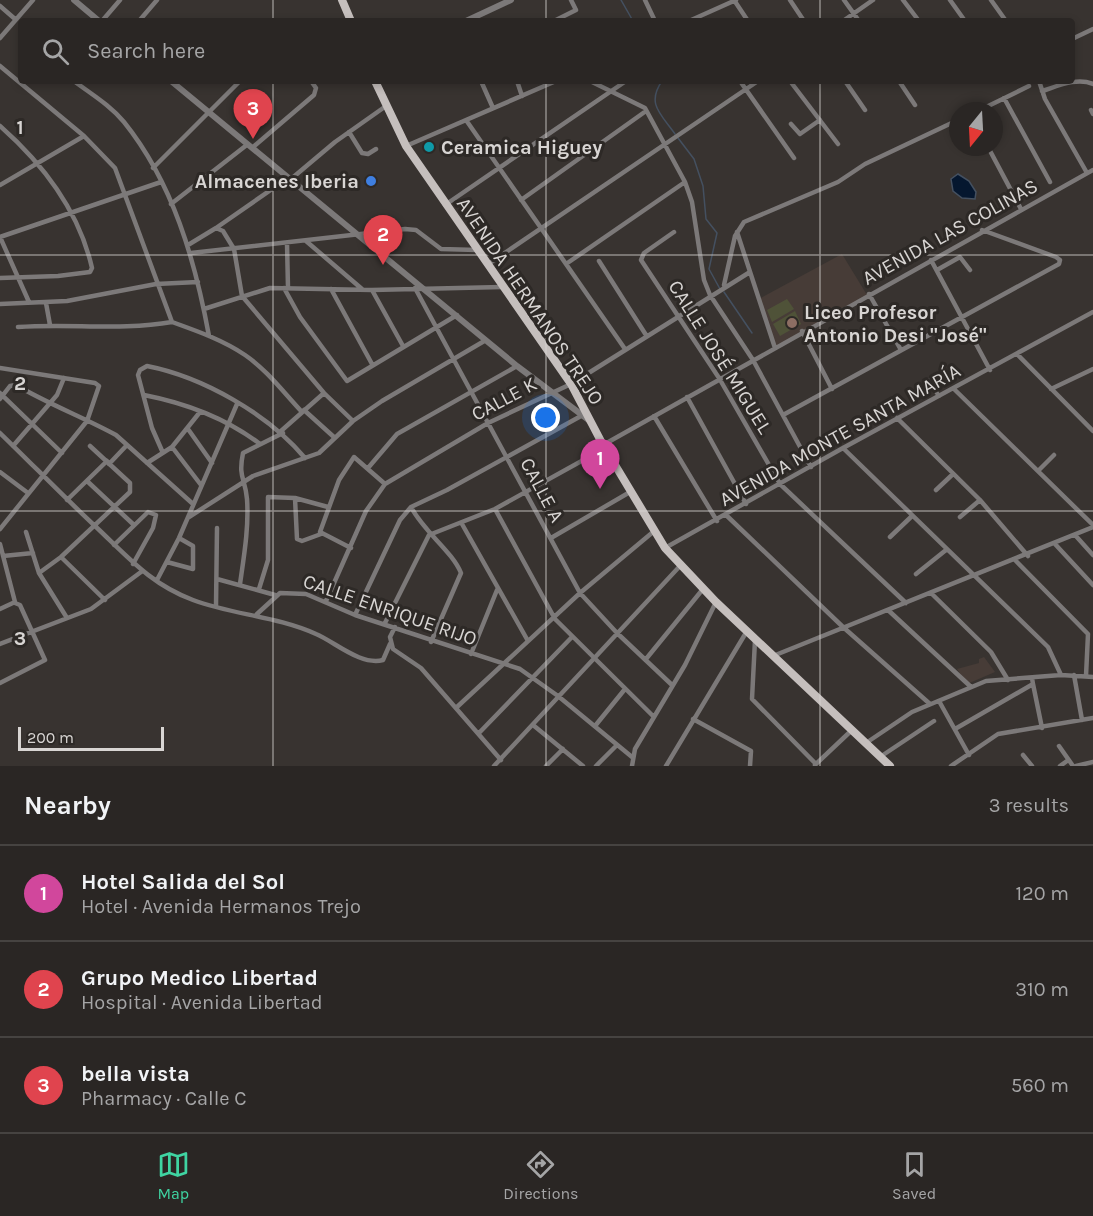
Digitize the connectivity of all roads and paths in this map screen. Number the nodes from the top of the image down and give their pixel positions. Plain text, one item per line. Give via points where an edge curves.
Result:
1 (33, 0) edge
2 (74, 0) edge
3 (120, 0) edge
4 (157, 0) edge
5 (342, 0) edge
6 (511, 0) edge
7 (571, 0) edge
8 (645, 0) edge
9 (713, 0) edge
10 (735, 0) edge
11 (790, 0) edge
12 (844, 0) edge
13 (873, 0) edge
14 (903, 0) edge
15 (950, 0) edge
16 (991, 0) edge
17 (0, 6) edge
18 (717, 8) junction
19 (854, 14) junction
20 (97, 18) edge
21 (104, 18) edge
22 (142, 18) edge
23 (350, 18) edge
24 (472, 18) edge
25 (560, 18) edge
26 (654, 18) edge
27 (697, 18) edge
28 (746, 18) edge
29 (802, 18) edge
30 (848, 18) edge
31 (857, 18) edge
32 (917, 18) edge
33 (963, 18) edge
34 (1004, 18) edge
35 (15, 19) junction
36 (1093, 29) edge
37 (0, 38) edge
38 (1075, 38) edge
39 (0, 66) edge
40 (18, 81) edge
41 (1075, 82) edge
42 (22, 84) edge
43 (78, 84) edge
44 (175, 84) edge
45 (237, 84) edge
46 (313, 84) edge
47 (376, 84) edge
48 (483, 84) edge
49 (518, 84) edge
50 (549, 84) edge
51 (596, 84) edge
52 (621, 84) edge
53 (742, 84) edge
54 (754, 84) edge
55 (792, 84) edge
56 (847, 84) edge
57 (901, 84) edge
58 (1040, 84) edge
59 (1064, 84) edge
60 (1093, 84) edge
61 (1029, 86) dead end
62 (746, 89) junction
63 (610, 91) junction
64 (1042, 91) junction
65 (522, 96) junction
66 (1004, 98) junction
67 (996, 102) edge
68 (915, 105) dead end
69 (386, 106) junction
70 (493, 108) junction
71 (865, 110) dead end
72 (646, 111) junction
73 (209, 112) junction
74 (466, 120) junction
75 (820, 120) junction
76 (791, 124) dead end
77 (949, 124) edge
78 (0, 126) edge
79 (349, 132) junction
80 (84, 136) junction
81 (838, 144) dead end
82 (250, 146) junction
83 (406, 146) junction
84 (664, 146) junction
85 (376, 148) dead end
86 (993, 156) edge
87 (794, 158) dead end
88 (40, 164) junction
89 (498, 166) junction
90 (153, 168) junction
91 (1093, 170) edge
92 (1087, 173) junction
93 (290, 178) junction
94 (161, 182) junction
95 (685, 182) junction
96 (1050, 182) dead end
97 (0, 185) edge
98 (125, 195) junction
99 (521, 200) junction
100 (171, 204) junction
101 (445, 205) junction
102 (1022, 208) junction
103 (70, 212) junction
104 (216, 228) junction
105 (542, 229) junction
106 (982, 230) junction
107 (674, 232) dead end
108 (737, 232) junction
109 (357, 235) junction
110 (0, 237) edge
111 (306, 241) junction
112 (287, 243) junction
113 (188, 245) junction
114 (234, 249) junction
115 (477, 250) junction
116 (191, 253) junction
117 (931, 260) junction
118 (599, 261) dead end
119 (566, 264) junction
120 (487, 265) junction
121 (937, 270) junction
122 (970, 270) dead end
123 (750, 272) junction
124 (20, 278) junction
125 (0, 279) edge
126 (198, 282) junction
127 (156, 284) junction
128 (723, 286) junction
129 (502, 287) junction
130 (286, 288) junction
131 (415, 288) junction
132 (424, 288) junction
133 (332, 289) junction
134 (362, 290) junction
135 (372, 290) junction
136 (869, 294) junction
137 (710, 295) junction
138 (242, 296) junction
139 (29, 302) junction
140 (46, 303) junction
141 (0, 304) edge
142 (204, 309) junction
143 (1093, 312) edge
144 (457, 315) junction
145 (677, 316) junction
146 (962, 318) junction
147 (172, 322) junction
148 (50, 325) junction
149 (18, 327) dead end
150 (435, 328) junction
151 (802, 331) junction
152 (646, 335) junction
153 (209, 336) junction
154 (486, 340) junction
155 (403, 346) junction
156 (775, 348) junction
157 (625, 349) junction
158 (901, 350) junction
159 (1017, 354) junction
160 (753, 360) junction
161 (453, 361) junction
162 (372, 364) junction
163 (517, 366) junction
164 (0, 368) edge
165 (990, 369) junction
166 (1093, 369) edge
167 (64, 378) junction
168 (719, 378) junction
169 (928, 380) dead end
170 (571, 384) junction
171 (832, 389) junction
172 (954, 389) junction
173 (1051, 389) junction
174 (472, 392) junction
175 (549, 392) junction
176 (324, 393) junction
177 (144, 395) junction
178 (1, 396) edge
179 (939, 396) junction
180 (687, 397) junction
181 (50, 404) junction
182 (237, 404) junction
183 (303, 411) junction
184 (200, 412) junction
185 (783, 415) junction
186 (581, 416) junction
187 (654, 416) junction
188 (897, 418) junction
189 (87, 421) junction
190 (353, 421) junction
191 (592, 422) junction
192 (488, 423) junction
193 (34, 424) junction
194 (230, 424) junction
195 (188, 429) junction
196 (1093, 431) edge
197 (282, 432) junction
198 (0, 435) edge
199 (335, 438) junction
200 (261, 444) junction
201 (127, 445) junction
202 (13, 446) junction
203 (90, 446) dead end
204 (172, 447) junction
205 (604, 447) junction
206 (843, 448) junction
207 (62, 453) junction
208 (163, 453) junction
209 (1054, 455) dead end
210 (507, 457) junction
211 (305, 458) junction
212 (108, 462) junction
213 (147, 463) junction
214 (212, 463) junction
215 (810, 467) junction
216 (368, 468) junction
217 (1038, 471) junction
218 (0, 472) edge
219 (953, 474) junction
220 (5, 476) junction
221 (42, 476) junction
222 (87, 481) junction
223 (0, 482) edge
224 (242, 482) junction
225 (385, 484) junction
226 (780, 484) junction
227 (201, 486) junction
228 (936, 490) dead end
229 (526, 491) junction
230 (630, 492) junction
231 (28, 493) junction
232 (295, 498) junction
233 (67, 500) junction
234 (980, 500) junction
235 (193, 504) junction
236 (746, 504) junction
237 (115, 507) junction
238 (328, 507) junction
239 (411, 507) junction
240 (495, 509) junction
241 (726, 515) junction
242 (912, 516) junction
243 (189, 517) junction
244 (960, 517) dead end
245 (717, 521) junction
246 (462, 524) junction
247 (134, 525) junction
248 (95, 526) junction
249 (1093, 526) edge
250 (217, 528) dead end
251 (0, 529) edge
252 (26, 532) dead end
253 (654, 532) junction
254 (321, 534) junction
255 (429, 535) junction
256 (1075, 535) junction
257 (890, 537) dead end
258 (179, 538) junction
259 (551, 538) junction
260 (0, 544) edge
261 (1055, 544) junction
262 (114, 545) junction
263 (351, 548) junction
264 (665, 548) junction
265 (946, 550) junction
266 (33, 553) junction
267 (1093, 555) edge
268 (3, 556) junction
269 (1028, 556) junction
270 (61, 557) junction
271 (1015, 560) junction
272 (167, 562) junction
273 (133, 564) junction
274 (679, 567) junction
275 (141, 572) junction
276 (39, 573) junction
277 (916, 574) dead end
278 (974, 577) junction
279 (217, 579) junction
280 (157, 580) junction
281 (240, 584) junction
282 (1093, 585) edge
283 (259, 589) junction
284 (497, 589) junction
285 (703, 589) junction
286 (580, 593) junction
287 (931, 593) junction
288 (275, 595) junction
289 (105, 600) junction
290 (326, 602) junction
291 (716, 602) junction
292 (15, 603) junction
293 (906, 603) junction
294 (216, 606) junction
295 (0, 609) edge
296 (888, 610) junction
297 (257, 614) junction
298 (355, 615) junction
299 (67, 618) junction
300 (555, 619) junction
301 (385, 623) junction
302 (395, 627) junction
303 (843, 627) junction
304 (32, 630) junction
305 (747, 631) junction
306 (617, 633) junction
307 (1091, 634) edge
308 (571, 638) junction
309 (755, 639) junction
310 (528, 641) junction
311 (431, 642) junction
312 (0, 644) edge
313 (390, 644) junction
314 (471, 654) junction
315 (772, 656) junction
316 (594, 659) junction
317 (646, 659) junction
318 (503, 664) junction
319 (1061, 675) junction
320 (1074, 675) junction
321 (1086, 676) junction
322 (533, 677) junction
323 (1093, 677) edge
324 (1032, 678) junction
325 (1008, 680) junction
326 (1, 682) edge
327 (672, 684) junction
328 (1033, 684) junction
329 (970, 686) junction
330 (625, 689) junction
331 (558, 696) junction
332 (939, 701) junction
333 (930, 704) junction
334 (457, 707) junction
335 (653, 716) junction
336 (1093, 718) edge
337 (693, 719) junction
338 (1082, 720) junction
339 (934, 721) dead end
340 (533, 725) junction
341 (595, 726) junction
342 (1042, 728) junction
343 (955, 729) junction
344 (852, 730) junction
345 (479, 734) junction
346 (866, 743) junction
347 (616, 746) junction
348 (1059, 746) dead end
349 (563, 749) junction
350 (1023, 755) dead end
351 (969, 756) junction
352 (632, 757) junction
353 (880, 757) junction
354 (501, 760) junction
355 (1067, 761) junction
356 (1093, 762) edge
357 (751, 765) edge
358 (815, 765) edge
359 (494, 766) edge
360 (546, 766) edge
361 (584, 766) edge
362 (596, 766) edge
363 (632, 766) edge
364 (666, 766) edge
365 (890, 766) edge
366 (951, 766) edge
367 (1032, 766) edge
368 (1060, 766) edge
369 (1075, 766) edge

1 - 35 street
2 - 20 street
3 - 21 street
4 - 22 street
5 - 23 main road
6 - 24 street
7 - 25 street via 576,10
8 - 26 street
9 - 18 street
10 - 18 street
10 - 28 street
11 - 29 street
12 - 19 street
13 - 19 street
14 - 32 street
15 - 33 street
16 - 34 street
17 - 35 street
18 - 27 street
19 - 30 street
19 - 31 street
35 - 37 street
36 - 38 street
39 - 40 street
41 - 60 street
42 - 80 street
43 - 90 street via 124,122
44 - 73 street
45 - 73 street
46 - 82 street via 314,95
47 - 69 main road, AVENIDA HERMANOS TREJO
48 - 70 street
49 - 65 street
50 - 65 street
51 - 63 street
52 - 63 street
53 - 62 street
54 - 62 street
55 - 75 street
56 - 71 street
57 - 68 street
58 - 64 street
59 - 64 street
61 - 66 street
62 - 84 street
62 - 87 street
63 - 72 street via 641,104
63 - 89 street
64 - 92 street
65 - 70 street
66 - 67 street
66 - 96 street
69 - 79 street
69 - 83 main road, AVENIDA HERMANOS TREJO
70 - 74 street
72 - 84 street
72 - 99 street
73 - 82 street
73 - 90 street
74 - 83 street
74 - 89 street
75 - 76 street via 800,134
75 - 81 street
77 - 108 street via 865,164 838,182 744,222
78 - 88 street
79 - 85 street via 362,153 366,155
79 - 93 street
80 - 88 street
80 - 98 street via 115,168
82 - 93 street
82 - 100 street
83 - 101 main road, AVENIDA HERMANOS TREJO
84 - 95 street
84 - 105 street
86 - 102 street
88 - 97 street
88 - 103 street
89 - 99 street
89 - 101 street
90 - 94 street
91 - 92 street, AVENIDA LAS COLINAS
92 - 102 street, AVENIDA LAS COLINAS
93 - 104 street
93 - 109 street
94 - 98 street
94 - 100 street
95 - 119 street
95 - 137 street
98 - 103 street
98 - 127 street
99 - 105 street
100 - 113 street
101 - 115 main road, AVENIDA HERMANOS TREJO
102 - 106 street, AVENIDA LAS COLINAS
103 - 110 street
103 - 124 street via 86,241 92,270
104 - 113 street
104 - 114 street via 223,231
105 - 119 street
105 - 120 street
106 - 117 street, AVENIDA LAS COLINAS
106 - 146 street via 1060,260
107 - 145 street, CALLE JOSÉ MIGUEL via 644,253 641,260
108 - 123 street
108 - 128 street
109 - 111 street
109 - 115 street via 412,229 441,249
109 - 132 street
110 - 124 street
111 - 112 street
111 - 134 street
112 - 114 street
112 - 130 street
113 - 116 street
114 - 116 street
114 - 138 street
115 - 120 main road, AVENIDA HERMANOS TREJO
116 - 126 street
117 - 121 street
117 - 136 street, AVENIDA LAS COLINAS
118 - 152 street
119 - 157 street
120 - 129 main road, AVENIDA HERMANOS TREJO
121 - 122 street via 960,257
121 - 146 street
123 - 128 street, CALLE K
123 - 156 street
124 - 125 street
124 - 139 street
126 - 127 street
126 - 142 street
127 - 140 street
127 - 147 street
128 - 137 street, CALLE K
129 - 132 street
129 - 170 main road, AVENIDA HERMANOS TREJO
130 - 133 street
130 - 138 street
130 - 162 street via 300,317 347,381
131 - 132 street
131 - 135 street
131 - 150 street, CALLE A
132 - 144 street
133 - 134 street
133 - 162 street
134 - 135 street
135 - 155 street
136 - 151 street, AVENIDA LAS COLINAS
136 - 158 street
137 - 145 street, CALLE K
137 - 160 street
138 - 142 street
138 - 176 street
139 - 140 street
139 - 141 street
140 - 148 street
142 - 153 street
143 - 159 street, AVENIDA MONTE SANTA MARÍA
144 - 150 street
144 - 154 street
145 - 152 street, CALLE K
145 - 168 street, CALLE JOSÉ MIGUEL
146 - 158 street
146 - 165 street
147 - 148 street via 126,328
147 - 153 street
148 - 149 street
150 - 155 street
150 - 161 street, CALLE A
151 - 156 street, AVENIDA LAS COLINAS
151 - 171 street
152 - 157 street, CALLE K
153 - 183 street via 245,355
154 - 161 street
154 - 163 street
155 - 162 street
156 - 160 street, AVENIDA LAS COLINAS
157 - 170 street, CALLE K
158 - 171 street
159 - 165 street, AVENIDA MONTE SANTA MARÍA
159 - 173 street
160 - 168 street, AVENIDA LAS COLINAS
160 - 185 street
161 - 174 street, CALLE A
161 - 190 street
163 - 174 street
163 - 175 street
164 - 167 street
165 - 172 street, AVENIDA MONTE SANTA MARÍA
166 - 173 street
167 - 181 street
167 - 189 street via 99,384
168 - 180 street, AVENIDA LAS COLINAS
168 - 226 street, CALLE JOSÉ MIGUEL
169 - 179 street
170 - 175 street, CALLE K
170 - 191 main road, AVENIDA HERMANOS TREJO
171 - 185 street
172 - 179 street, AVENIDA MONTE SANTA MARÍA
172 - 217 street
173 - 196 street
174 - 192 street, CALLE A
174 - 216 street via 397,434
175 - 186 street
175 - 192 street, CALLE K
176 - 183 street
176 - 190 street
177 - 182 street via 138,375 147,366 193,380
177 - 184 street
177 - 208 street
178 - 181 street via 16,385
178 - 193 street
179 - 188 street, AVENIDA MONTE SANTA MARÍA
180 - 187 street, AVENIDA LAS COLINAS
180 - 236 street
181 - 189 street
181 - 193 street
182 - 194 street
182 - 197 street
183 - 197 street
183 - 199 street
184 - 194 street
184 - 195 street
185 - 215 street
186 - 191 street
186 - 210 street
187 - 205 street, AVENIDA LAS COLINAS
187 - 245 street
188 - 206 street, AVENIDA MONTE SANTA MARÍA
188 - 219 street
189 - 201 street
189 - 207 street
190 - 199 street
191 - 205 main road, AVENIDA HERMANOS TREJO
192 - 210 street, CALLE A
192 - 225 street, CALLE K
193 - 202 street
193 - 207 street
194 - 200 street
194 - 214 street
195 - 204 street
195 - 214 street
197 - 200 street
197 - 211 street
198 - 202 street
199 - 211 street via 319,453
200 - 224 street via 244,451
201 - 212 street
201 - 213 street
202 - 221 street
203 - 212 street
204 - 208 street
204 - 227 street
205 - 229 street, AVENIDA LAS COLINAS
205 - 230 main road, AVENIDA HERMANOS TREJO
206 - 215 street, AVENIDA MONTE SANTA MARÍA
206 - 242 street
207 - 221 street
208 - 213 street
209 - 217 street
210 - 229 street, CALLE A
210 - 239 street
211 - 224 street
212 - 222 street
212 - 237 street via 131,488
213 - 235 street
214 - 227 street
215 - 226 street, AVENIDA MONTE SANTA MARÍA
216 - 225 street
216 - 238 street via 357,457 352,458
217 - 249 street
218 - 220 street
219 - 228 street
219 - 234 street
220 - 223 street
220 - 231 street
221 - 231 street
221 - 233 street
222 - 233 street
222 - 237 street
224 - 243 street
224 - 281 street via 247,498
225 - 263 street, CALLE K via 366,511
226 - 236 street, AVENIDA MONTE SANTA MARÍA
226 - 293 street, CALLE JOSÉ MIGUEL
227 - 235 street
229 - 240 street, AVENIDA LAS COLINAS
229 - 259 street, CALLE A
230 - 253 main road, AVENIDA HERMANOS TREJO
230 - 259 street
231 - 251 street
232 - 238 street
232 - 254 street via 297,539
232 - 283 street via 268,497 268,560
233 - 248 street
234 - 244 street
234 - 269 street
235 - 243 street
236 - 241 street, AVENIDA MONTE SANTA MARÍA
237 - 247 street
237 - 248 street
238 - 254 street
239 - 255 street
239 - 298 street via 400,520
240 - 246 street, AVENIDA LAS COLINAS
240 - 300 street
241 - 245 street, AVENIDA MONTE SANTA MARÍA
241 - 303 street
242 - 257 street
242 - 265 street
243 - 258 street
245 - 264 street, AVENIDA MONTE SANTA MARÍA
246 - 255 street, AVENIDA LAS COLINAS
246 - 284 street
247 - 262 street
247 - 273 street via 148,512 158,517
248 - 262 street
248 - 270 street
249 - 256 street
250 - 279 street
252 - 266 street
253 - 264 main road, AVENIDA HERMANOS TREJO
253 - 286 street
254 - 263 street
255 - 301 street
255 - 311 street via 458,564 461,573
256 - 261 street
256 - 267 street
258 - 272 street
258 - 272 street via 193,546 193,569
259 - 286 street, CALLE A
260 - 268 street
261 - 269 street
261 - 282 street
262 - 273 street
263 - 290 street, CALLE K
264 - 274 main road, AVENIDA HERMANOS TREJO
265 - 277 street
265 - 278 street
266 - 268 street
266 - 276 street
268 - 292 street
269 - 271 street
270 - 276 street
270 - 289 street
271 - 278 street
271 - 307 street
272 - 280 street
273 - 275 street
274 - 285 main road, AVENIDA HERMANOS TREJO
274 - 306 street
275 - 280 street
275 - 289 street
276 - 299 street
278 - 287 street
278 - 319 street via 1048,647
279 - 281 street
279 - 294 street
280 - 294 street via 192,599
281 - 283 street
283 - 288 street
284 - 310 street
284 - 314 street
285 - 291 main road, AVENIDA HERMANOS TREJO
285 - 317 street
286 - 300 street
286 - 306 street, CALLE A
287 - 293 street
287 - 325 street via 991,652
288 - 290 street, CALLE ENRIQUE RIJO via 306,594
288 - 297 street, CALLE ENRIQUE RIJO
289 - 299 street
290 - 298 street, CALLE ENRIQUE RIJO
291 - 305 main road, AVENIDA HERMANOS TREJO
291 - 327 street
292 - 295 street
292 - 304 street via 20,605
293 - 296 street
294 - 297 street
296 - 303 street
296 - 329 street
297 - 313 street via 377,661 383,660
298 - 301 street, CALLE ENRIQUE RIJO
299 - 304 street
300 - 308 street
300 - 310 street
301 - 302 street, CALLE ENRIQUE RIJO
302 - 311 street, CALLE ENRIQUE RIJO
302 - 313 street
303 - 315 street
303 - 333 street
304 - 312 street
304 - 326 street via 45,660
305 - 309 main road, AVENIDA HERMANOS TREJO
305 - 337 street
306 - 316 street
306 - 317 street, CALLE A
307 - 321 street
308 - 316 street
308 - 322 street
309 - 315 main road, AVENIDA HERMANOS TREJO
309 - 358 street via 752,699
310 - 318 street
311 - 314 street, CALLE ENRIQUE RIJO
313 - 334 street via 422,668
314 - 318 street, CALLE ENRIQUE RIJO
315 - 344 main road, AVENIDA HERMANOS TREJO
316 - 330 street
316 - 331 street
317 - 327 street, CALLE A
318 - 322 street, CALLE ENRIQUE RIJO
318 - 334 street
319 - 320 street
319 - 324 street
320 - 321 street
320 - 338 street
321 - 323 street
322 - 331 street, CALLE ENRIQUE RIJO
322 - 345 street
324 - 325 street
324 - 328 street
325 - 329 street
327 - 335 street
328 - 342 street
328 - 343 street
329 - 332 street
330 - 335 street
330 - 341 street
331 - 340 street
331 - 341 street, CALLE ENRIQUE RIJO
332 - 333 street
332 - 343 street
333 - 346 street via 894,722
334 - 345 street
335 - 352 street
336 - 338 street
337 - 357 street via 751,751
337 - 364 street
338 - 342 street
339 - 353 street
340 - 349 street
340 - 354 street
341 - 347 street, CALLE ENRIQUE RIJO
342 - 351 street via 998,734
343 - 351 street
344 - 346 main road, AVENIDA HERMANOS TREJO
344 - 358 street
345 - 354 street
346 - 353 main road, AVENIDA HERMANOS TREJO
347 - 352 street, CALLE ENRIQUE RIJO
347 - 362 street
348 - 355 street
349 - 360 street
349 - 361 street
350 - 367 street
351 - 366 street
352 - 363 street
353 - 365 main road, AVENIDA HERMANOS TREJO
354 - 359 street
355 - 368 street
355 - 369 street
356 - 369 street

